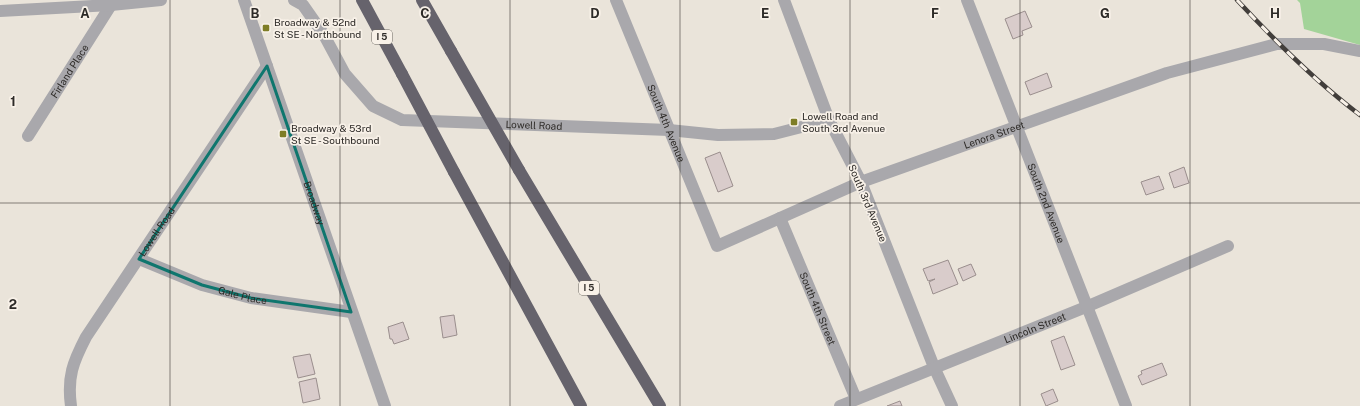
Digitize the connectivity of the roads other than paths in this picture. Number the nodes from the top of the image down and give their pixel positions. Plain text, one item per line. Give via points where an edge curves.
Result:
1 (161, 0) edge
2 (244, 0) edge
3 (294, 0) edge
4 (362, 0) edge
5 (422, 0) edge
6 (616, 0) edge
7 (784, 0) edge
8 (967, 0) edge
9 (140, 1) edge
10 (111, 5) junction
11 (0, 11) edge
12 (1360, 51) edge
13 (268, 66) junction
14 (830, 120) junction
15 (1017, 126) junction
16 (669, 130) junction
17 (28, 136) dead end
18 (861, 182) junction
19 (780, 218) junction
20 (717, 246) joint
21 (1228, 246) dead end
22 (139, 259) junction
23 (1086, 306) junction
24 (351, 312) junction
25 (934, 367) junction
26 (856, 399) junction
27 (71, 406) edge
28 (385, 406) edge
29 (581, 406) edge
30 (660, 406) edge
31 (840, 406) edge
32 (952, 406) edge
33 (1126, 406) edge

1 - 9 street
2 - 13 street, Broadway
3 - 16 street, Lowell Road via 303,5 324,35 345,74 373,106 402,120
4 - 29 highway, I 5, bridge
5 - 30 highway, I 5, bridge via 519,170
6 - 16 street, South 4th Avenue
7 - 14 street, South 3rd Avenue
8 - 15 street, South 2nd Avenue
9 - 10 street
10 - 11 street
10 - 17 street, Firland Place
12 - 15 street, Lenora Street via 1324,44 1277,44 1167,73
13 - 22 street, Lowell Road
13 - 24 street, Broadway
14 - 16 street, Lowell Road via 774,134 718,135
14 - 18 street, South 3rd Avenue
15 - 18 street, Lenora Street
15 - 23 street, South 2nd Avenue
16 - 20 street, South 4th Avenue
18 - 19 street, Lenora Street
18 - 25 street, South 3rd Avenue
19 - 20 street, Lenora Street
19 - 26 street, South 4th Street
21 - 23 street, Lincoln Street
22 - 24 street, Gale Place via 202,285 251,298
22 - 27 street, Lowell Road via 86,337 73,363 69,393
23 - 25 street, Lincoln Street
23 - 33 street, South 2nd Avenue
24 - 28 street, Broadway
25 - 26 street, Lincoln Street
25 - 32 street, South 3rd Avenue
26 - 31 street, Lincoln Street

